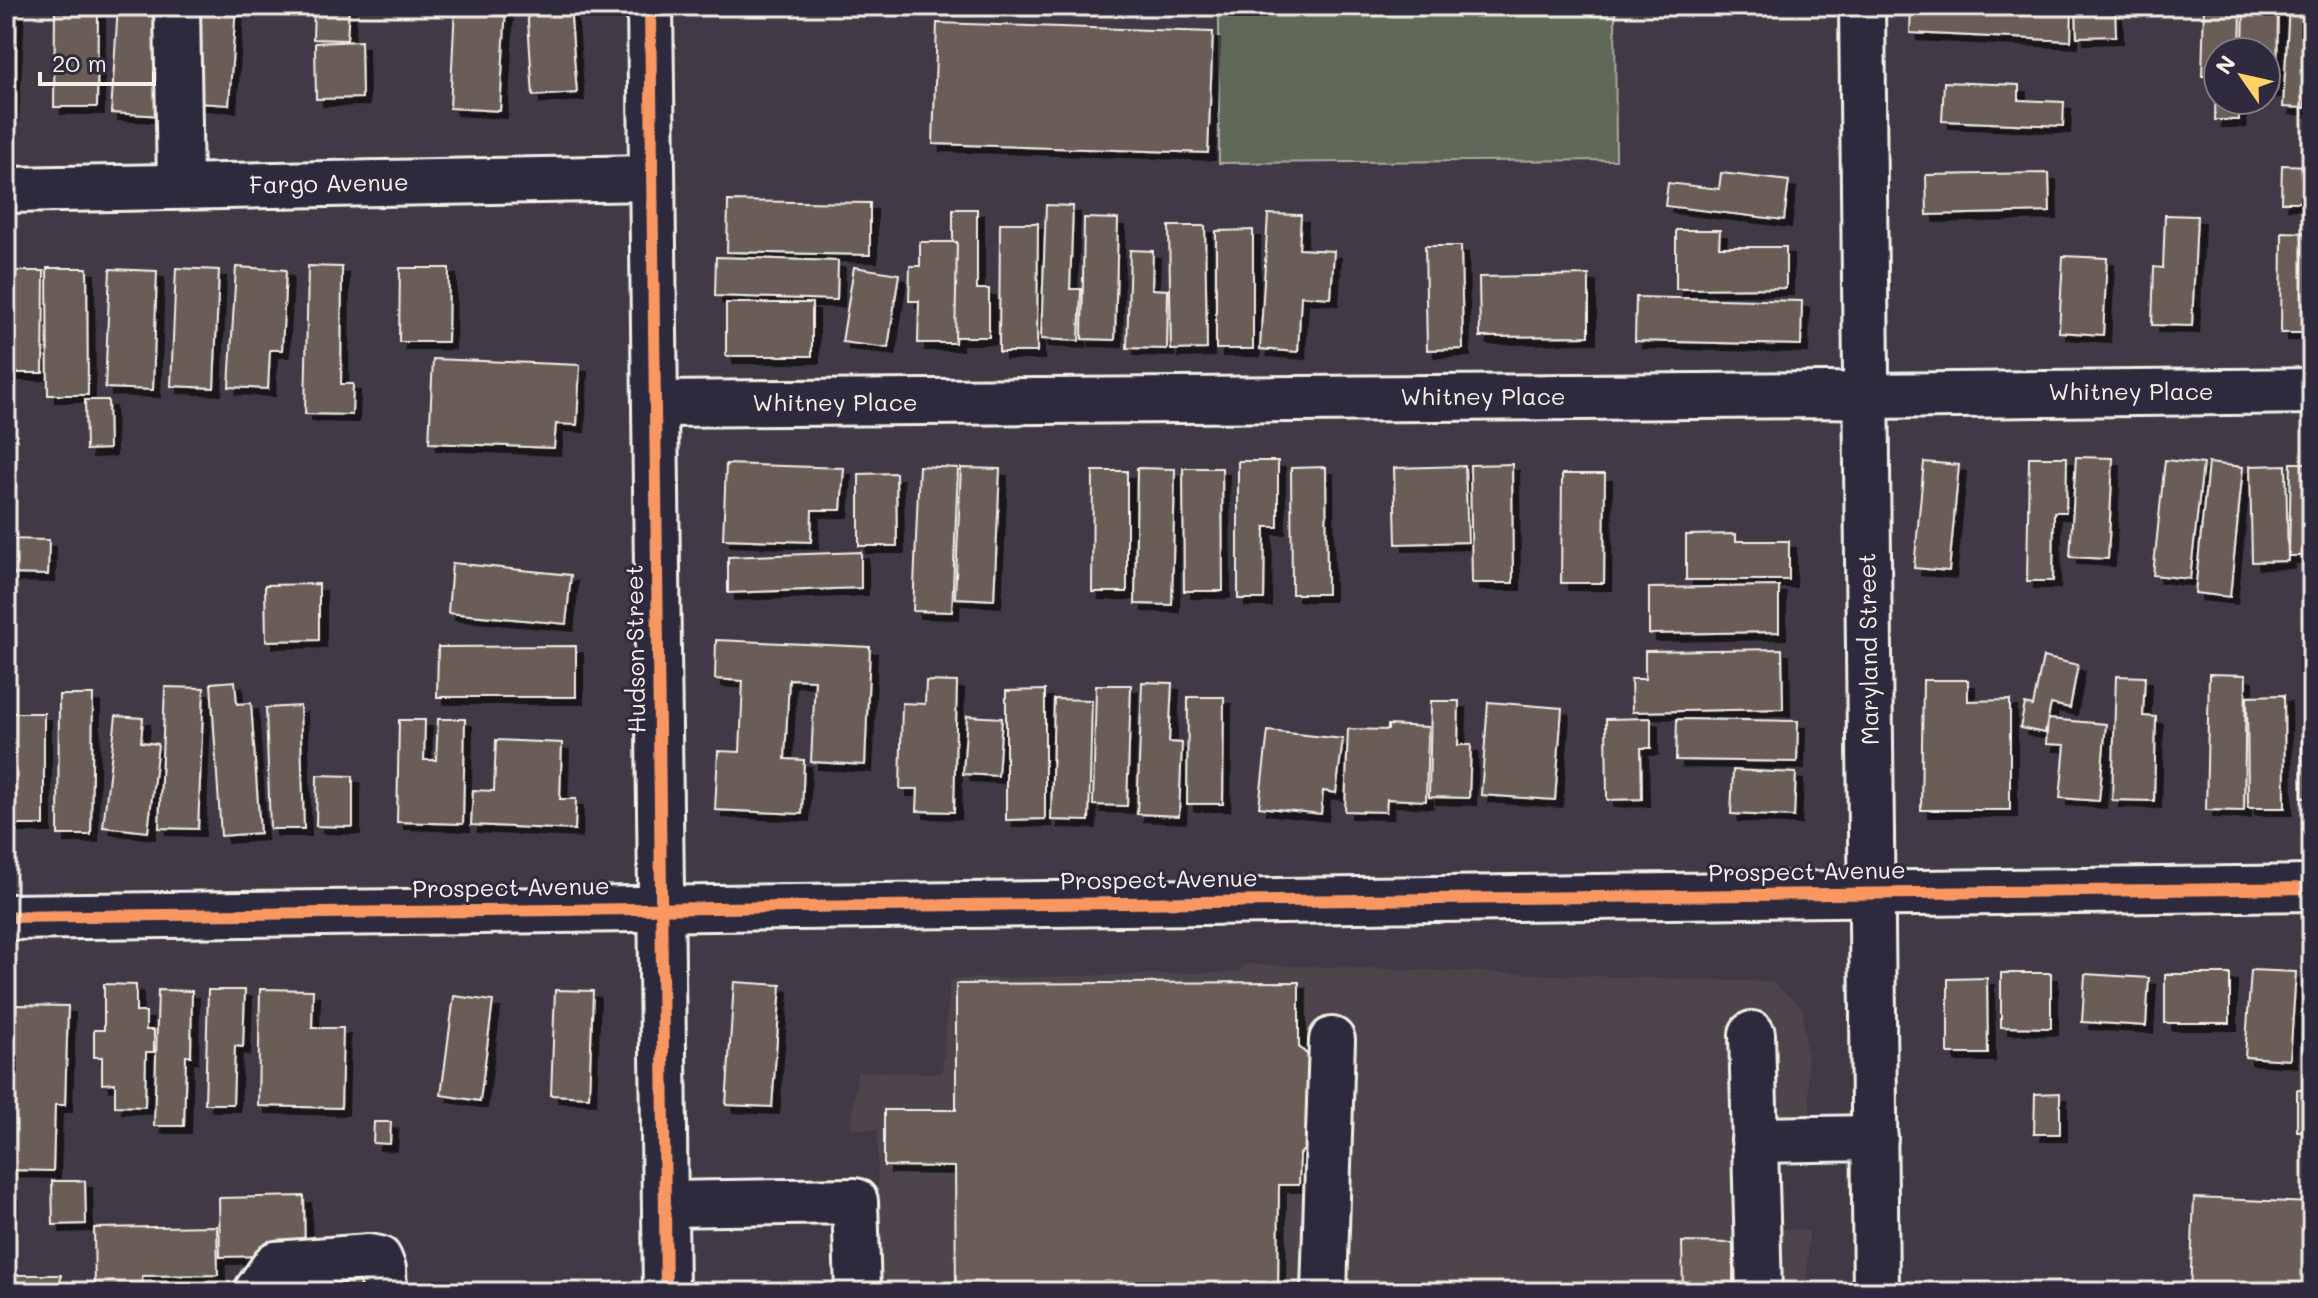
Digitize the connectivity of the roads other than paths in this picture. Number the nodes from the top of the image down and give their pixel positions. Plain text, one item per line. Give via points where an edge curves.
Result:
1 (177, 6) edge
2 (650, 6) edge
3 (1862, 6) edge
4 (652, 178) junction
5 (180, 186) junction
6 (6, 190) edge
7 (2312, 391) edge
8 (1866, 396) junction
9 (655, 404) junction
10 (2312, 888) edge
11 (1871, 894) junction
12 (663, 908) junction
13 (6, 917) edge
14 (1752, 1034) dead end
15 (1332, 1040) dead end
16 (1875, 1138) junction
17 (1754, 1140) junction
18 (665, 1204) junction
19 (243, 1292) edge
20 (257, 1292) edge
21 (384, 1292) edge
22 (666, 1292) edge
23 (858, 1292) edge
24 (1324, 1292) edge
25 (1759, 1292) edge
26 (1876, 1292) edge

1 - 5 street
2 - 4 street, Hudson Street
3 - 8 street, Maryland Street
4 - 5 street, Fargo Avenue
4 - 9 street, Hudson Street
5 - 6 street, Fargo Avenue
7 - 8 street, Whitney Place
8 - 9 street, Whitney Place
8 - 11 street, Maryland Street
9 - 12 street, Hudson Street
10 - 11 street, Prospect Avenue
11 - 12 street, Prospect Avenue
11 - 16 street, Maryland Street
12 - 13 street, Prospect Avenue
12 - 18 street, Hudson Street
14 - 17 street
15 - 24 street
16 - 17 street
16 - 26 street, Maryland Street
17 - 25 street
18 - 22 street, Hudson Street
18 - 23 street via 855,1201
19 - 20 street
20 - 21 street via 276,1264 369,1257 379,1259

